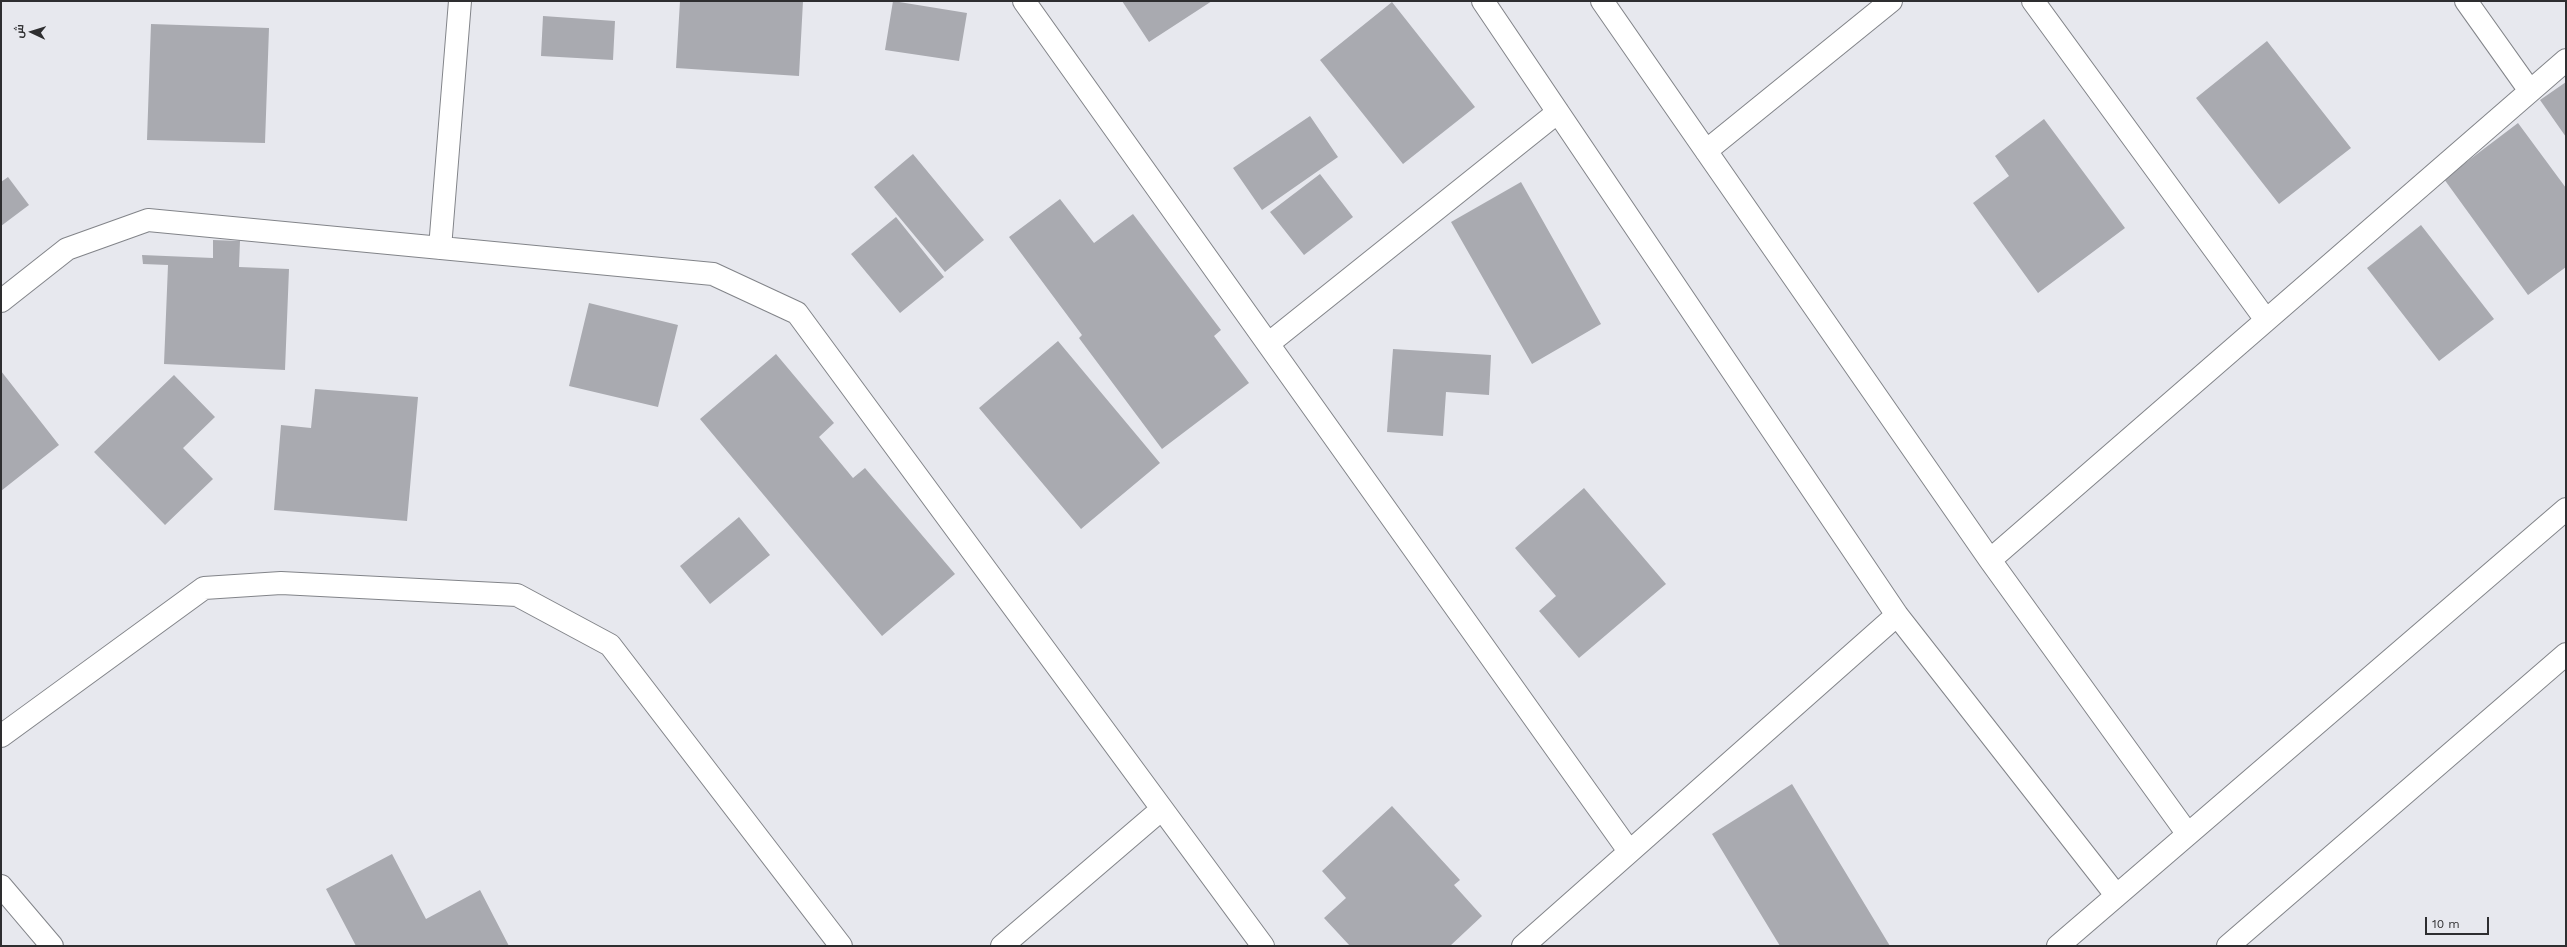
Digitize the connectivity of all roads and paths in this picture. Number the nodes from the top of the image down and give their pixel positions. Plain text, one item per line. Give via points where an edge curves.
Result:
1 (460, 1) edge
2 (1024, 1) edge
3 (1483, 1) edge
4 (1602, 1) edge
5 (1891, 1) edge
6 (2033, 1) edge
7 (2466, 1) edge
8 (2566, 60) edge
9 (2530, 91) junction
10 (1558, 112) junction
11 (1706, 151) junction
12 (440, 248) junction
13 (1, 302) edge
14 (2266, 320) junction
15 (1268, 344) junction
16 (2566, 509) edge
17 (1990, 560) junction
18 (1897, 615) junction
19 (2566, 654) edge
20 (1, 736) edge
21 (1162, 809) junction
22 (2187, 833) junction
23 (1629, 852) junction
24 (1, 886) edge
25 (2116, 895) junction
26 (52, 946) edge
27 (841, 946) edge
28 (1002, 946) edge
29 (1263, 946) edge
30 (1523, 946) edge
31 (2058, 946) edge
32 (2228, 946) edge

1 - 12 street
2 - 15 street
3 - 10 street
4 - 11 street
5 - 11 street
6 - 14 street
7 - 9 street
8 - 9 street
9 - 14 street
10 - 15 street
10 - 18 street
11 - 17 street
12 - 13 street via 148,220 67,249
12 - 21 street via 713,274 797,313
14 - 17 street
15 - 23 street
16 - 22 street
17 - 22 street
18 - 23 street
18 - 25 street
19 - 32 street
20 - 27 street via 204,588 281,583 517,595 610,645
21 - 28 street
21 - 29 street
22 - 25 street
23 - 30 street
24 - 26 street
25 - 31 street

